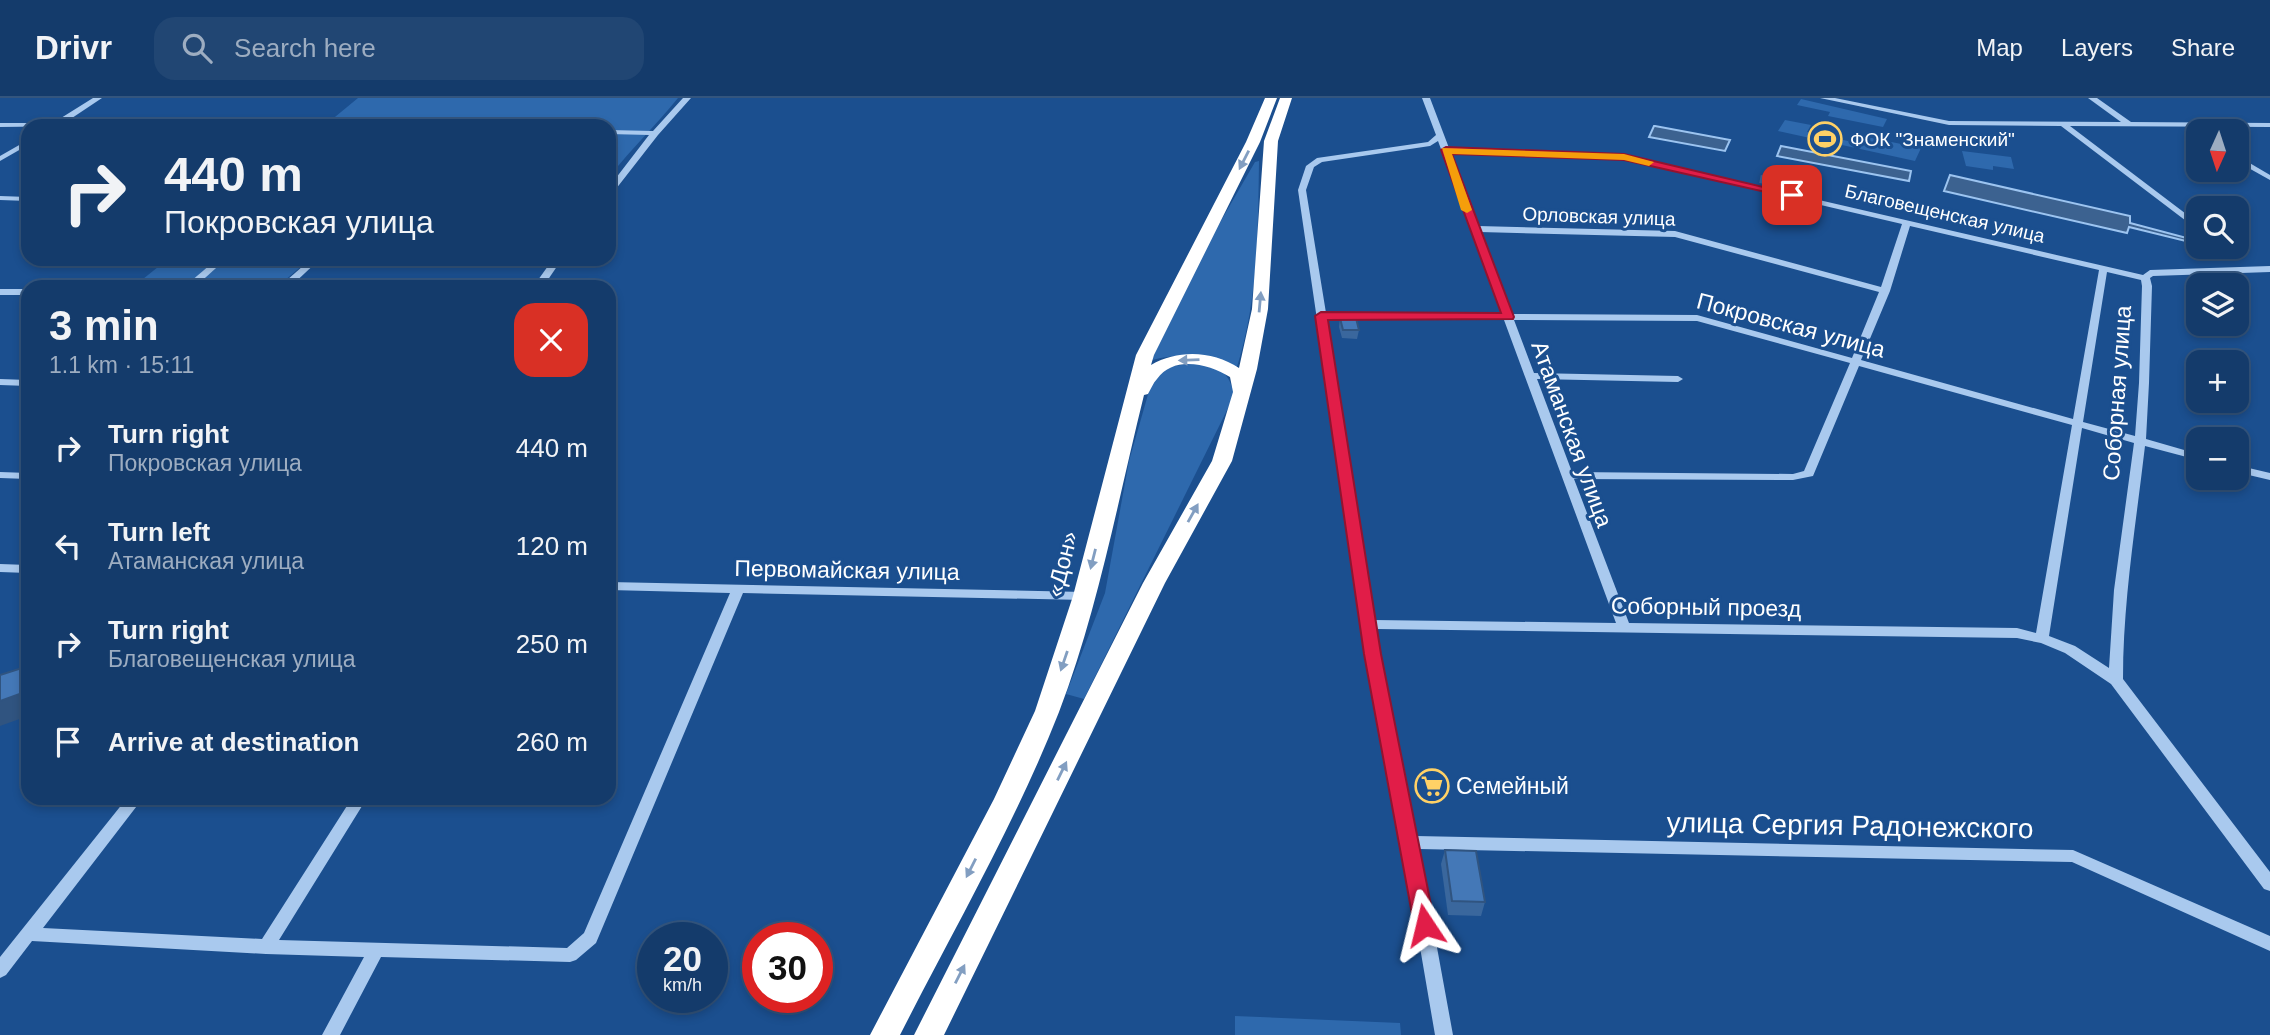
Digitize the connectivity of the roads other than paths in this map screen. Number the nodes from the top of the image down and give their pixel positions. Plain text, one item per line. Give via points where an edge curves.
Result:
1 (99, 98) edge
2 (687, 98) edge
3 (1271, 98) edge
4 (1286, 98) edge
5 (1426, 98) edge
6 (1824, 98) edge
7 (2092, 98) edge
8 (65, 119) edge
9 (2063, 124) junction
10 (2129, 124) junction
11 (2185, 124) joint
12 (0, 125) edge
13 (21, 125) edge
14 (2258, 125) junction
15 (2270, 125) edge
16 (2270, 131) edge
17 (616, 132) edge
18 (655, 132) junction
19 (1439, 136) junction
20 (21, 146) edge
21 (1446, 150) junction
22 (0, 159) edge
23 (1715, 164) dead end
24 (2249, 165) edge
25 (1709, 176) junction
26 (2270, 178) edge
27 (1760, 179) tunnel mouth
28 (1728, 181) junction
29 (1775, 182) tunnel mouth
30 (616, 183) edge
31 (1792, 195) junction
32 (0, 198) edge
33 (21, 199) edge
34 (2186, 218) edge
35 (1907, 222) junction
36 (1474, 229) junction
37 (214, 266) edge
38 (308, 266) edge
39 (2270, 269) edge
40 (2103, 270) junction
41 (2145, 278) junction
42 (197, 280) edge
43 (292, 280) edge
44 (1885, 291) junction
45 (0, 292) edge
46 (21, 292) edge
47 (1321, 316) junction
48 (1508, 317) junction
49 (1856, 364) junction
50 (1529, 376) junction
51 (1678, 379) dead end
52 (0, 382) edge
53 (21, 383) edge
54 (1240, 390) junction
55 (2079, 425) junction
56 (2140, 440) junction
57 (2186, 453) edge
58 (1115, 464) junction
59 (2249, 471) edge
60 (0, 475) edge
61 (1566, 475) junction
62 (21, 476) edge
63 (2270, 477) edge
64 (0, 568) edge
65 (21, 569) edge
66 (616, 586) edge
67 (738, 589) junction
68 (1084, 596) junction
69 (1368, 624) junction
70 (1624, 626) junction
71 (2042, 637) junction
72 (2116, 680) junction
73 (130, 805) edge
74 (356, 805) edge
75 (1410, 842) junction
76 (2270, 884) edge
77 (27, 934) junction
78 (2270, 944) edge
79 (266, 947) junction
80 (376, 951) junction
81 (0, 970) edge
82 (331, 1035) edge
83 (885, 1035) edge
84 (929, 1035) edge
85 (1444, 1035) edge

1 - 8 street
2 - 18 street
3 -> 58 highway, «Дон» via 1145,355
54 -> 4 highway via 1260,309 1271,141
5 - 19 street, Атаманская улица
6 - 9 street via 1949,123
7 - 10 street
9 - 10 street
9 - 34 street
10 - 11 street
11 - 14 street
12 - 13 street
14 - 15 street
14 - 16 street
17 - 18 street
18 - 30 street
19 - 21 street, Атаманская улица
19 - 47 street via 1430,144 1335,156 1310,166 1303,181 1302,203
20 - 22 street
21 - 25 street, Благовещенская улица via 1624,157
21 - 36 street, Атаманская улица
23 - 25 street
24 - 26 street
25 - 28 street, Благовещенская улица
27 - 28 street
28 - 31 street, Благовещенская улица
29 - 31 street
31 - 35 street, Благовещенская улица
32 - 33 street
35 - 40 street, Благовещенская улица
35 - 44 street
36 - 44 street, Орловская улица via 1675,234
36 - 48 street, Атаманская улица
37 - 42 street
38 - 43 street
39 - 41 street, Соборная улица via 2150,273
40 - 41 street, Благовещенская улица
40 - 55 street, Соборная улица
41 - 56 street, Соборная улица
44 - 49 street
45 - 46 street
47 - 48 street, Покровская улица
47 - 69 street
48 - 49 street, Покровская улица via 1697,318
48 - 50 street, Атаманская улица
49 - 55 street, Покровская улица
49 - 61 street via 1808,474
50 - 51 street
50 - 61 street, Атаманская улица
52 - 53 street
54 -> 58 highway via 1238,375 1229,367 1205,360 1169,362 1154,368 1146,377
84 -> 54 highway via 1154,583 1222,461
55 - 56 street, Покровская улица
55 - 71 street, Соборная улица
56 - 57 street, Покровская улица
56 - 72 street, Соборная улица via 2125,541
58 -> 68 highway, «Дон»
59 - 63 street
60 - 62 street
61 - 70 street, Атаманская улица
64 - 65 street
66 - 67 street, Первомайская улица
67 - 68 street, Первомайская улица
67 - 80 street via 590,938 570,955
68 -> 83 highway, «Дон» via 1042,723
69 - 70 street, Соборный проезд
69 - 75 street
70 - 71 street, Соборный проезд
71 - 72 street via 2088,658
72 - 76 street
73 - 77 street
74 - 79 street
75 - 78 street, улица Сергия Радонежского via 2073,856
75 - 85 street
77 - 79 street
77 - 81 street
79 - 80 street
80 - 82 street

